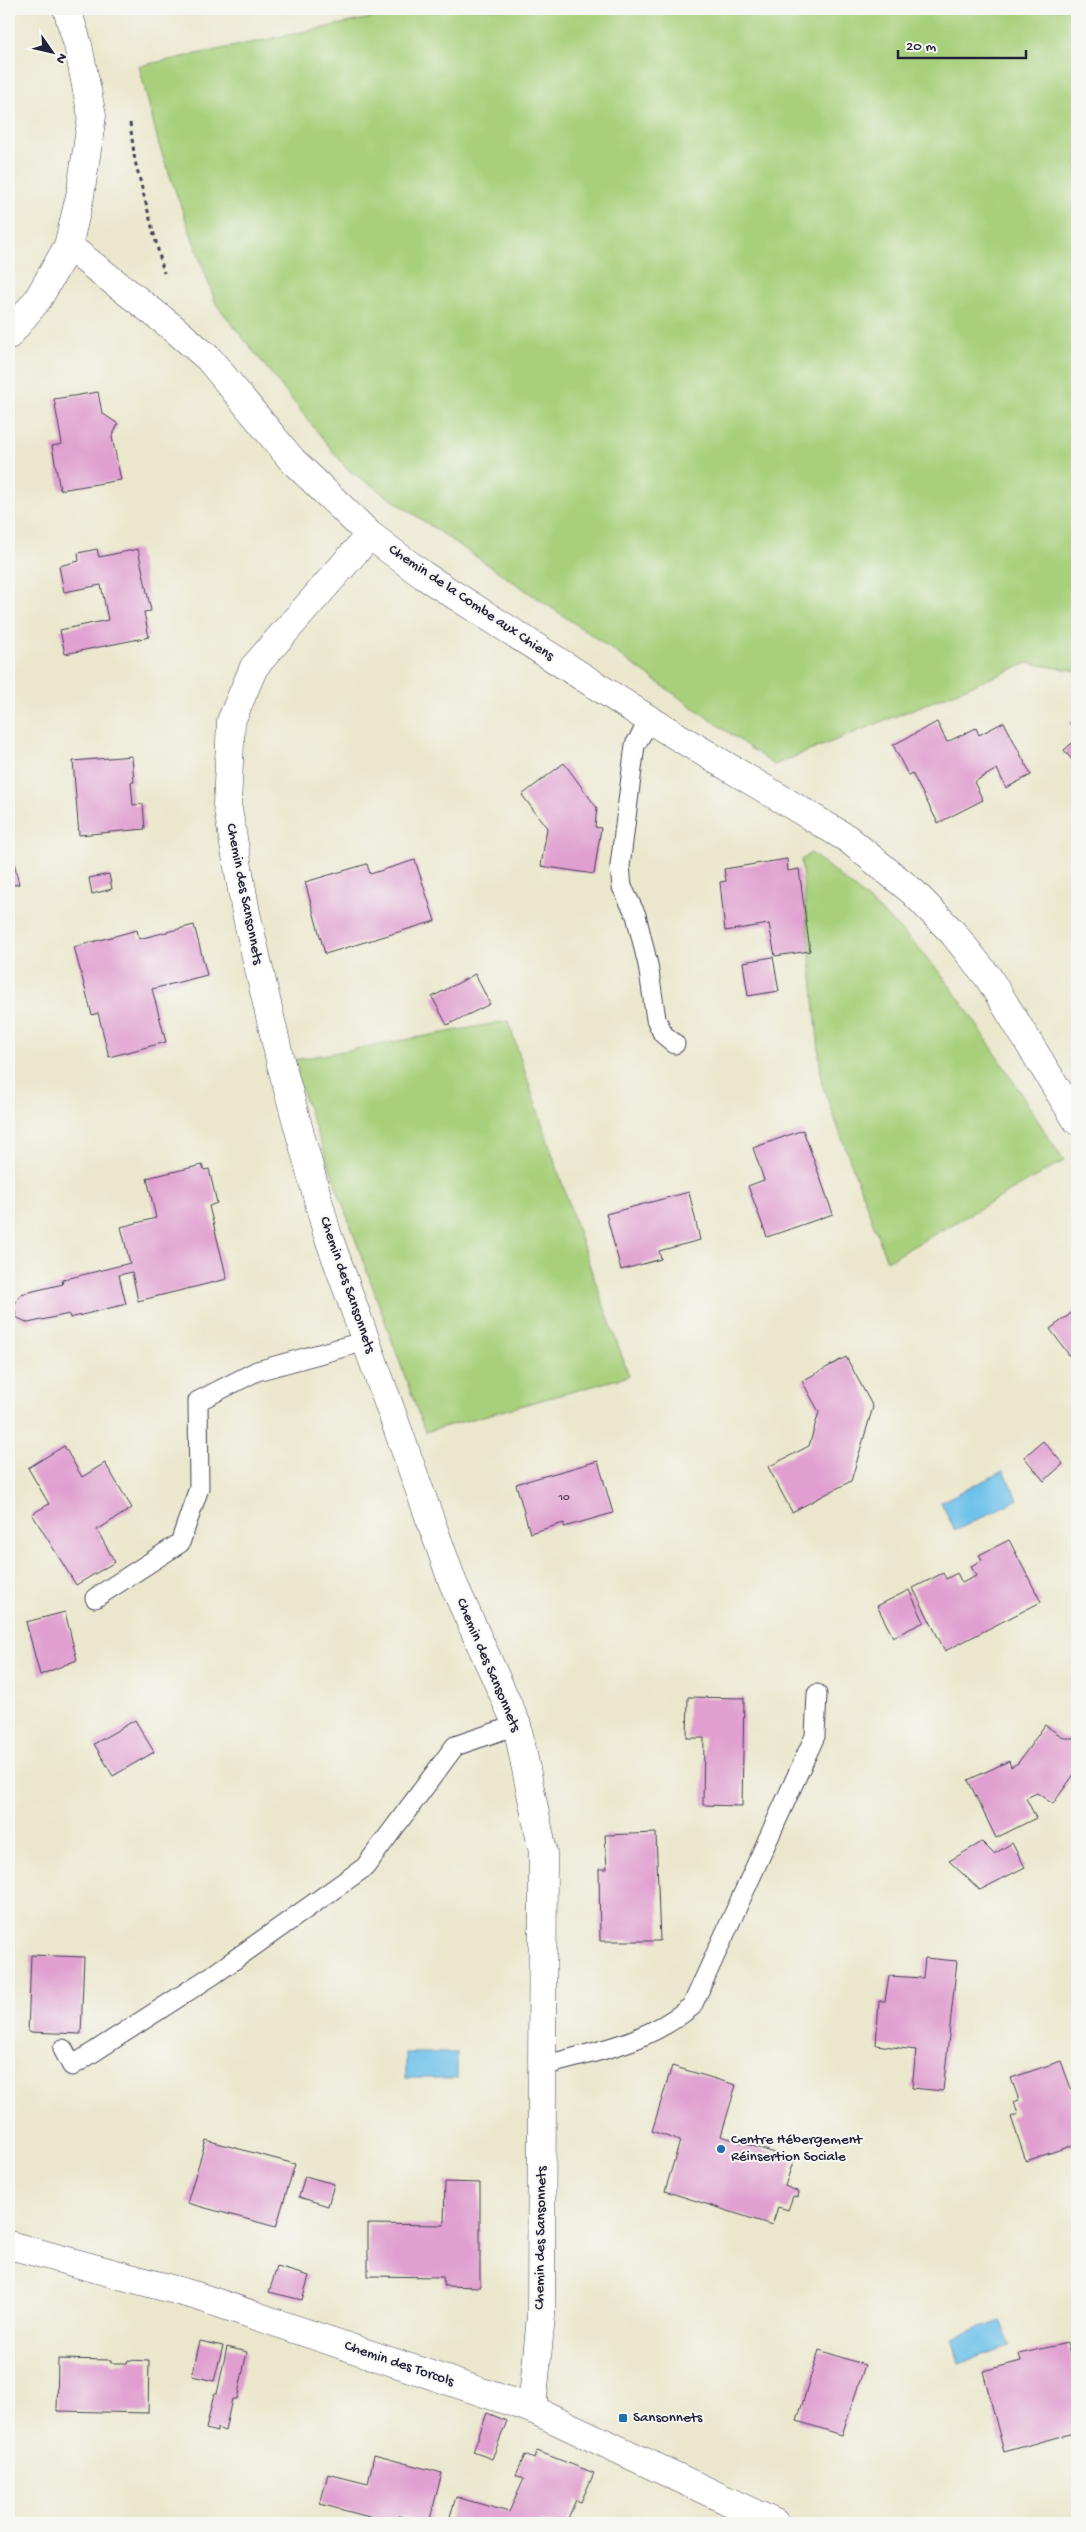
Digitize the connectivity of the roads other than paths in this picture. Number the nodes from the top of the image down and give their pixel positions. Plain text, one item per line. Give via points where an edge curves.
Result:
1 (67, 9) edge
2 (68, 246) junction
3 (9, 335) edge
4 (370, 535) junction
5 (650, 720) junction
6 (676, 1044) dead end
7 (1077, 1121) edge
8 (366, 1341) junction
9 (94, 1598) dead end
10 (817, 1694) dead end
11 (517, 1725) junction
12 (63, 2049) dead end
13 (543, 2066) junction
14 (9, 2245) edge
15 (532, 2409) junction
16 (775, 2523) edge

1 - 2 street via 78,44 92,116 80,196
2 - 3 street via 38,299
2 - 4 street, Chemin de la Combe aux Chiens via 209,359 292,460
4 - 5 street, Chemin de la Combe aux Chiens via 423,575
4 - 8 street, Chemin des Sansonnets via 254,668 231,721 227,804 246,913 280,1064 327,1233
5 - 6 lane via 634,745 620,866 622,887 636,915 648,965 656,1019 663,1034
5 - 7 street, Chemin de la Combe aux Chiens via 848,839 914,892 988,977
8 - 9 lane via 257,1371 198,1401 199,1488 180,1543
8 - 11 street, Chemin des Sansonnets via 453,1583
10 - 13 lane via 815,1736 692,2006 672,2022 638,2040
11 - 12 lane via 455,1746 365,1867 221,1970 72,2066
11 - 13 street, Chemin des Sansonnets via 543,1852
13 - 15 street, Chemin des Sansonnets via 540,2316
14 - 15 street, Chemin des Torcols via 197,2296
15 - 16 street, Chemin des Torcols

